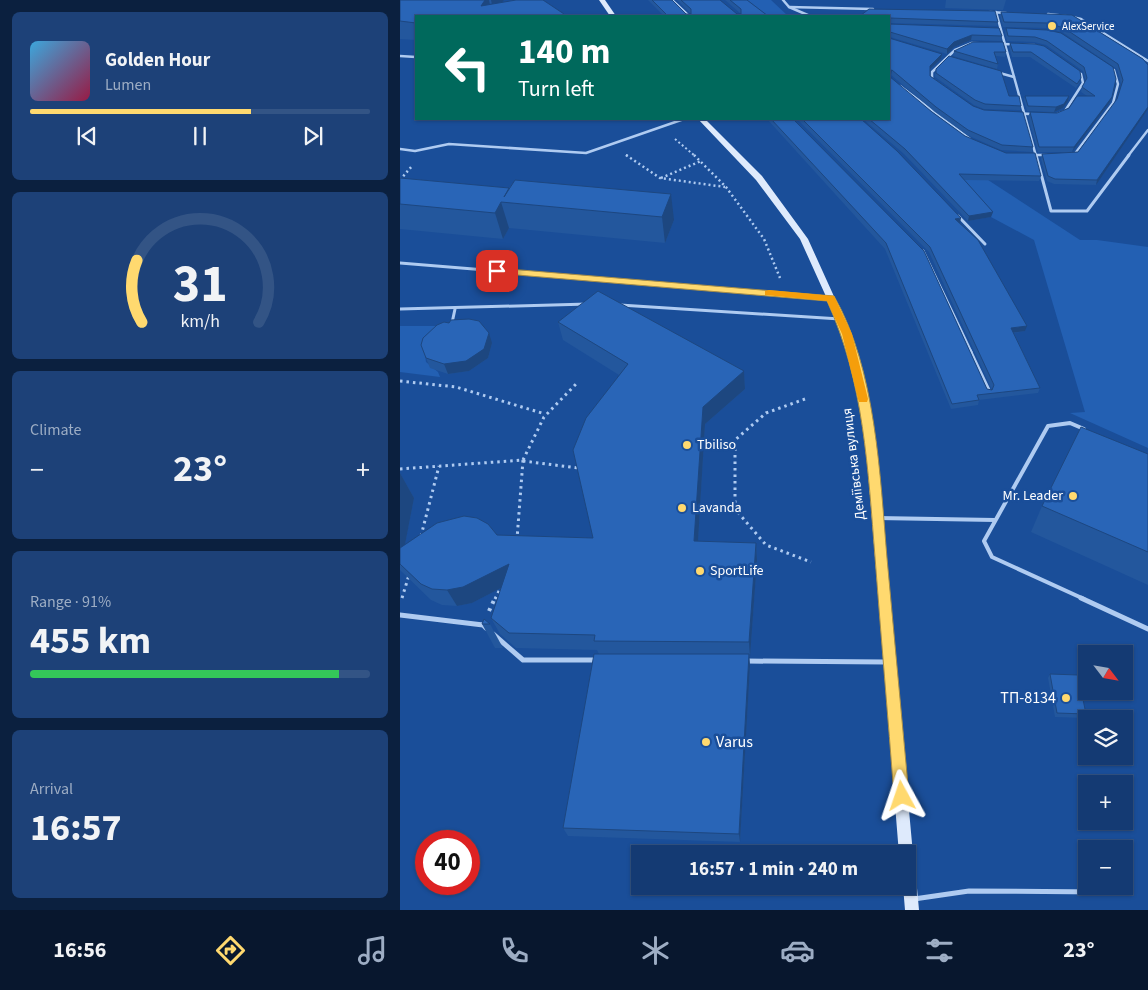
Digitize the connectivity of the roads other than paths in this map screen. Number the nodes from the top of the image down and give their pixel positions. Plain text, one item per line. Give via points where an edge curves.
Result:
1 (602, 0) edge
2 (672, 0) edge
3 (783, 0) edge
4 (789, 7) junction
5 (878, 9) edge
6 (986, 12) edge
7 (996, 12) junction
8 (1015, 13) edge
9 (1043, 14) edge
10 (612, 15) edge
11 (688, 15) edge
12 (808, 15) edge
13 (992, 29) edge
14 (1001, 29) junction
15 (1010, 30) edge
16 (1005, 45) junction
17 (939, 55) edge
18 (400, 56) edge
19 (415, 57) edge
20 (947, 57) junction
21 (956, 60) edge
22 (1148, 61) edge
23 (1106, 65) edge
24 (989, 69) edge
25 (1014, 77) junction
26 (896, 82) edge
27 (1025, 114) junction
28 (681, 120) edge
29 (702, 120) edge
30 (1148, 130) edge
31 (976, 142) edge
32 (400, 149) edge
33 (1026, 155) edge
34 (1036, 156) junction
35 (1055, 156) edge
36 (1065, 156) edge
37 (951, 208) edge
38 (985, 244) dead end
39 (919, 247) edge
40 (400, 264) edge
41 (830, 298) junction
42 (597, 304) edge
43 (617, 305) edge
44 (400, 309) edge
45 (455, 309) junction
46 (840, 319) junction
47 (451, 330) edge
48 (989, 392) edge
49 (1087, 430) edge
50 (877, 518) junction
51 (995, 520) junction
52 (400, 615) edge
53 (1148, 629) edge
54 (601, 660) edge
55 (737, 661) edge
56 (890, 662) junction
57 (905, 845) edge
58 (1078, 892) edge
59 (911, 905) edge

1 - 10 street
2 - 11 lane
3 - 4 lane
4 - 5 lane
4 - 12 lane
6 - 7 lane
7 - 8 lane
7 - 14 lane
9 - 22 lane via 1081,19
13 - 14 lane
14 - 15 lane
14 - 16 lane
16 - 20 lane via 961,45
16 - 25 lane
16 - 27 lane via 1044,48 1081,74 1083,83 1065,111 1055,115
17 - 20 lane
18 - 19 lane
20 - 21 lane
20 - 27 lane via 932,72 932,79 973,108 984,112
23 - 36 lane via 1114,70 1118,84 1113,103 1074,155
24 - 25 lane
25 - 27 lane
26 - 31 lane
27 - 34 lane
28 - 32 lane via 586,153 449,144 415,151
29 - 41 street, Деміївська вулиця via 759,178 804,239
30 - 34 lane via 1087,211 1051,211
33 - 34 lane
34 - 35 lane
37 - 38 lane
39 - 48 lane via 926,254
40 - 41 lane
41 - 46 street, Деміївська вулиця
42 - 45 lane via 568,302
43 - 46 lane
44 - 45 lane
45 - 47 lane
46 - 50 street, Деміївська вулиця via 847,334 866,412
49 - 51 lane via 1070,423 1048,426
50 - 51 lane
50 - 56 street, Деміївська вулиця
51 - 53 lane via 984,541 992,557
52 - 54 lane via 483,625 523,660
55 - 56 lane
56 - 57 street, Деміївська вулиця
58 - 59 lane via 969,892

